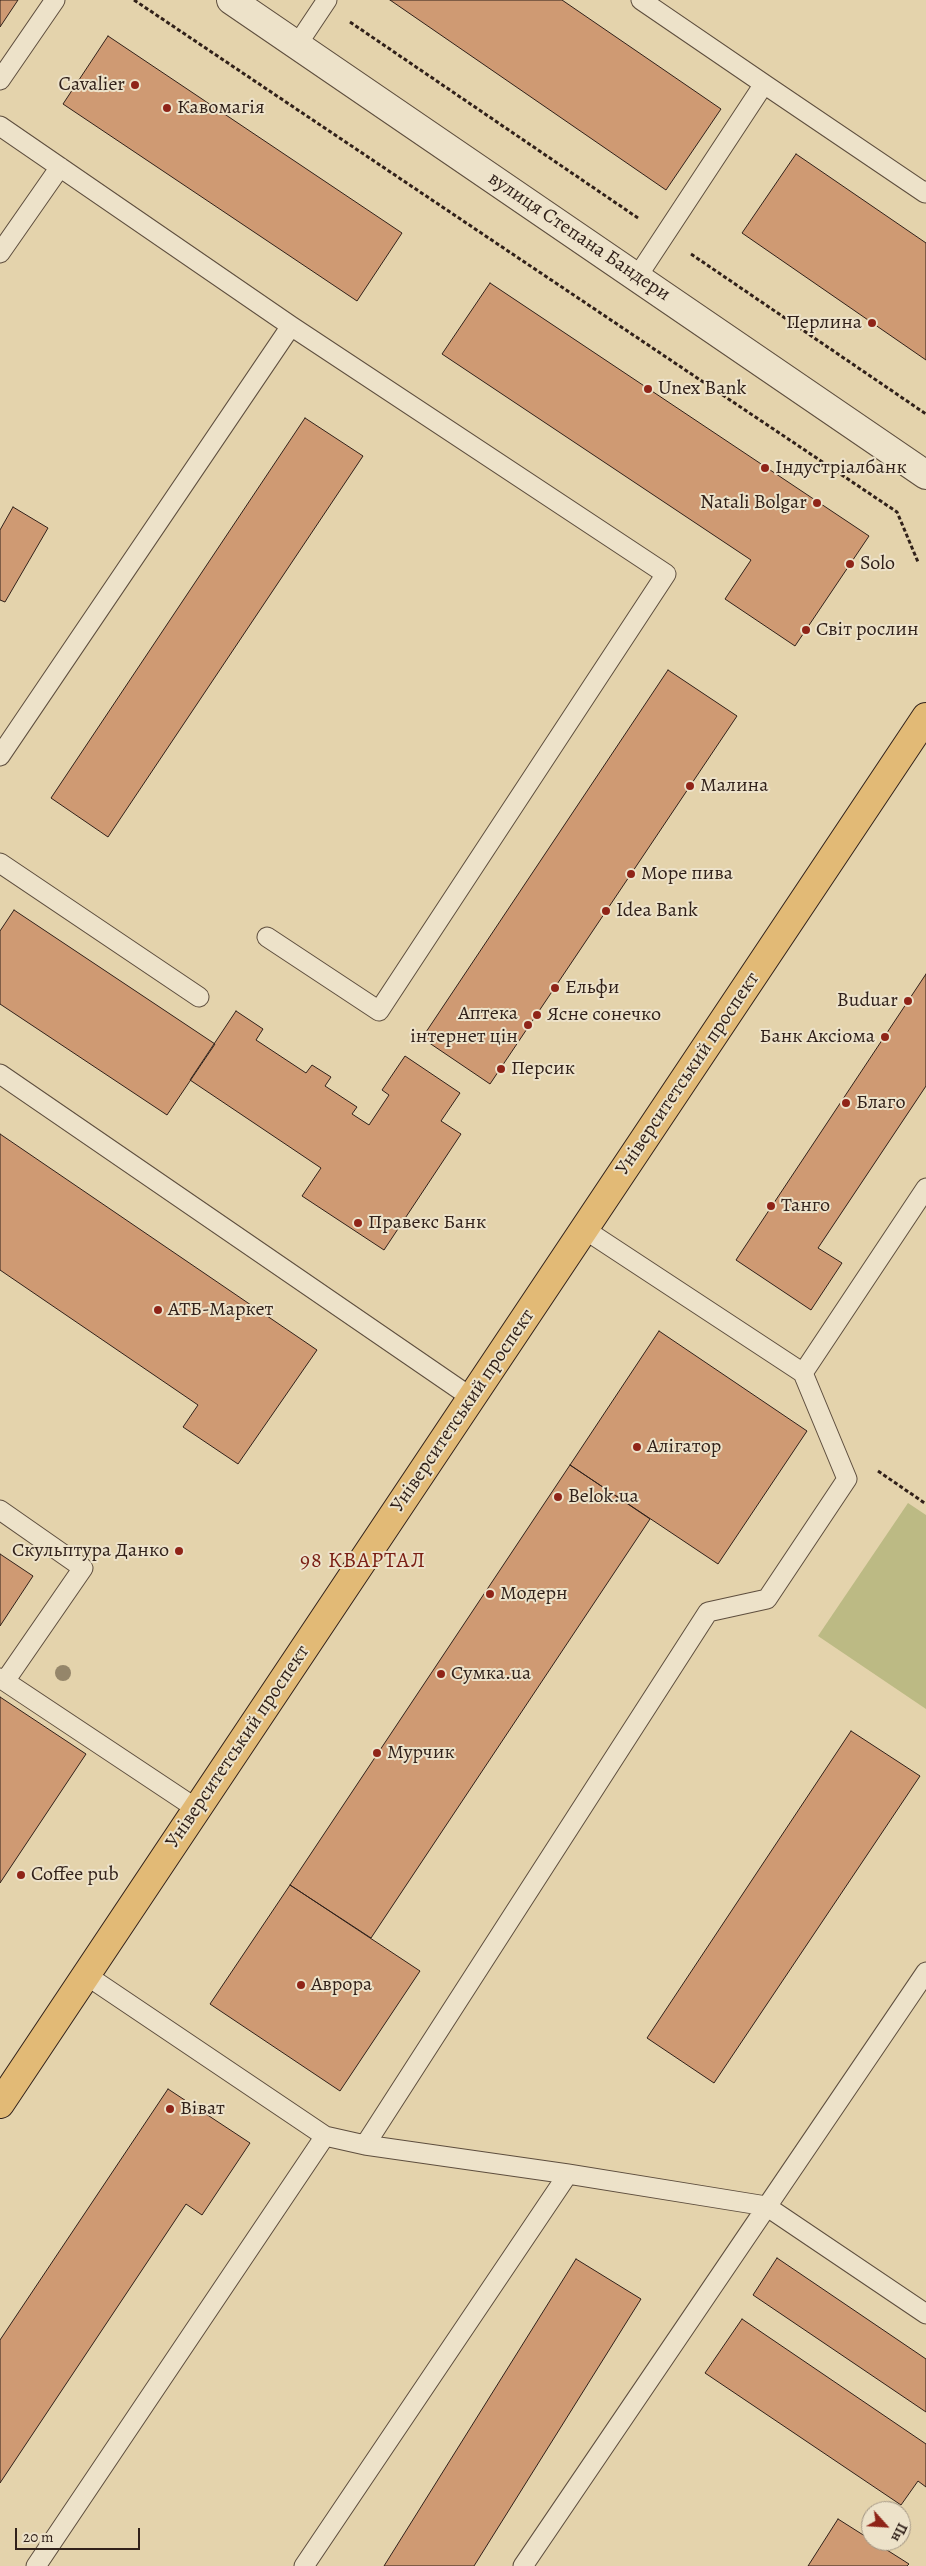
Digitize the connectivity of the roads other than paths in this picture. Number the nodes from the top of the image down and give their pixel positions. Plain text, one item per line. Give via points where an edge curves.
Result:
1 (55, 0) edge
2 (231, 0) edge
3 (641, 0) edge
4 (326, 2) edge
5 (297, 45) junction
6 (0, 80) edge
7 (764, 84) junction
8 (0, 126) edge
9 (60, 167) junction
10 (926, 192) edge
11 (0, 253) edge
12 (637, 277) junction
13 (291, 326) junction
14 (926, 475) edge
15 (926, 717) edge
16 (0, 756) edge
17 (0, 863) edge
18 (267, 937) dead end
19 (199, 997) dead end
20 (0, 1074) edge
21 (926, 1188) edge
22 (584, 1229) junction
23 (803, 1373) junction
24 (472, 1398) junction
25 (0, 1510) edge
26 (2, 1679) edge
27 (197, 1809) junction
28 (926, 1972) edge
29 (86, 1975) junction
30 (0, 2104) edge
31 (325, 2136) junction
32 (366, 2145) junction
33 (568, 2174) junction
34 (766, 2206) junction
35 (926, 2314) edge
36 (36, 2566) edge
37 (304, 2566) edge
38 (523, 2566) edge

1 - 6 lane
2 - 5 street, вулиця Степана Бандери
3 - 7 lane
4 - 5 lane
5 - 12 street, вулиця Степана Бандери
7 - 10 lane
7 - 12 lane
8 - 9 lane
9 - 11 lane
9 - 13 lane
12 - 14 street, вулиця Степана Бандери
13 - 16 lane
13 - 18 lane via 666,574 379,1012
15 - 22 main road, Університетський проспект
17 - 19 lane
20 - 24 lane
21 - 23 lane
22 - 23 lane
22 - 24 main road, Університетський проспект
23 - 32 lane via 846,1479 767,1599 708,1612
24 - 27 main road, Університетський проспект
25 - 26 lane via 83,1568
26 - 27 lane
27 - 29 main road, Університетський проспект
28 - 34 lane
29 - 30 main road, Університетський проспект
29 - 31 lane
31 - 32 lane
31 - 36 lane
32 - 33 lane
33 - 34 lane
33 - 37 lane
34 - 35 lane
34 - 38 lane

